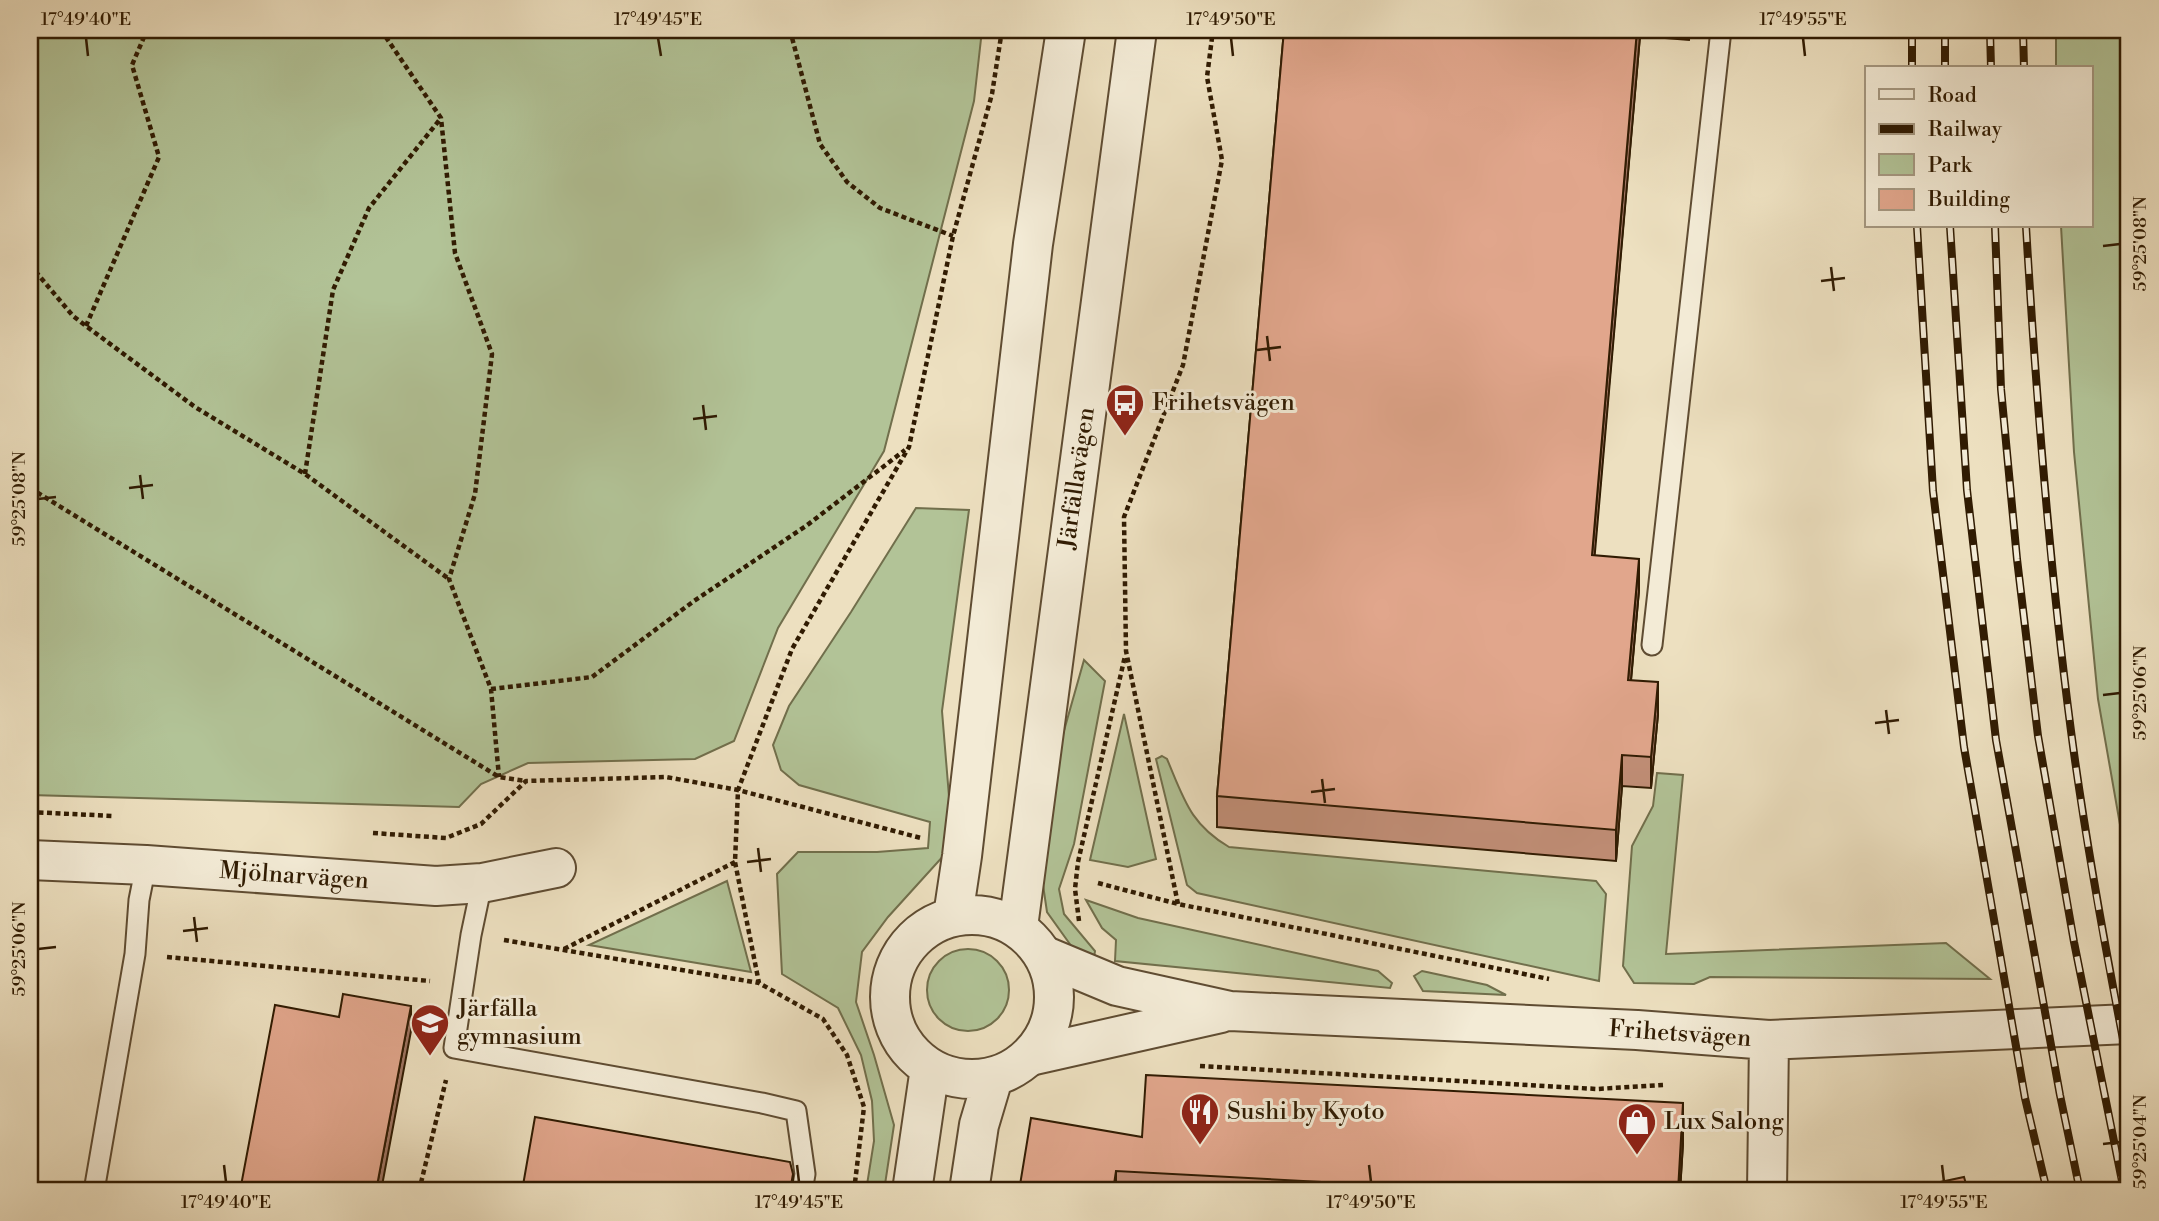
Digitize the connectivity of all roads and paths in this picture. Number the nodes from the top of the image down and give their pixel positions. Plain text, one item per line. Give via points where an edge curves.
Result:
1 (147, 30) edge
2 (381, 30) edge
3 (790, 30) edge
4 (1002, 30) edge
5 (1066, 30) edge
6 (1137, 30) edge
7 (1213, 30) edge
8 (1721, 30) edge
9 (441, 118) junction
10 (953, 236) junction
11 (30, 265) edge
12 (86, 326) junction
13 (909, 447) junction
14 (305, 474) junction
15 (30, 488) edge
16 (449, 579) junction
17 (1653, 645) dead end
18 (1126, 651) junction
19 (491, 689) junction
20 (499, 777) junction
21 (526, 781) junction
22 (738, 790) junction
23 (30, 811) edge
24 (123, 816) dead end
25 (366, 833) dead end
26 (926, 839) dead end
27 (30, 860) edge
28 (735, 862) junction
29 (146, 865) junction
30 (556, 869) dead end
31 (482, 883) junction
32 (1098, 883) dead end
33 (1178, 904) junction
34 (953, 916) junction
35 (1080, 923) dead end
36 (1018, 927) junction
37 (563, 949) dead end
38 (135, 954) junction
39 (1045, 956) junction
40 (1559, 981) dead end
41 (464, 984) junction
42 (1230, 1011) junction
43 (2129, 1024) edge
44 (1769, 1040) junction
45 (454, 1048) junction
46 (1030, 1056) junction
47 (1192, 1066) dead end
48 (930, 1068) junction
49 (993, 1078) junction
50 (1663, 1085) dead end
51 (94, 1191) edge
52 (419, 1191) edge
53 (802, 1191) edge
54 (853, 1191) edge
55 (912, 1191) edge
56 (969, 1191) edge
57 (1767, 1191) edge

1 - 12 path via 132,65 159,157
2 - 9 path
3 - 10 path via 820,144 847,182 880,208
4 - 10 path via 992,94
5 - 34 street via 1033,244
6 - 36 street, Järfällavägen
7 - 18 path via 1207,77 1222,160 1182,365 1124,517
8 - 17 lane
9 - 14 path via 369,208 332,290
9 - 16 path via 455,253 492,354 475,494
10 - 13 path
11 - 12 path
12 - 14 path via 195,407
13 - 19 path via 592,677
13 - 22 path via 792,649
14 - 16 path
15 - 20 path
16 - 19 path
18 - 33 path
18 - 35 path via 1078,862 1075,889
19 - 20 path
20 - 21 path
21 - 22 path via 666,777
21 - 25 path via 481,824 446,838
22 - 26 path
22 - 28 path
23 - 24 path
27 - 29 street, Mjölnarvägen
28 - 37 path
28 - 54 path via 758,984 824,1019 847,1055 864,1107
29 - 31 street, Mjölnarvägen via 436,886
29 - 38 lane
30 - 31 street, Mjölnarvägen
31 - 41 lane
32 - 33 path
33 - 40 path
34 - 36 street via 986,914
34 - 48 street via 914,938 897,962 890,987 891,1016 897,1030 913,1054
36 - 39 street
38 - 41 path
38 - 51 lane
39 - 42 street, Frihetsvägen via 1117,986
39 - 46 street via 1055,984 1055,1011 1047,1033
41 - 45 lane
42 - 44 street, Frihetsvägen
42 - 46 street, Frihetsvägen
43 - 44 street, Frihetsvägen
44 - 57 street
45 - 52 path
45 - 53 lane via 796,1111 805,1174
46 - 49 street
47 - 50 path via 1597,1089
48 - 49 street via 959,1079
48 - 55 street
49 - 56 street via 979,1125

